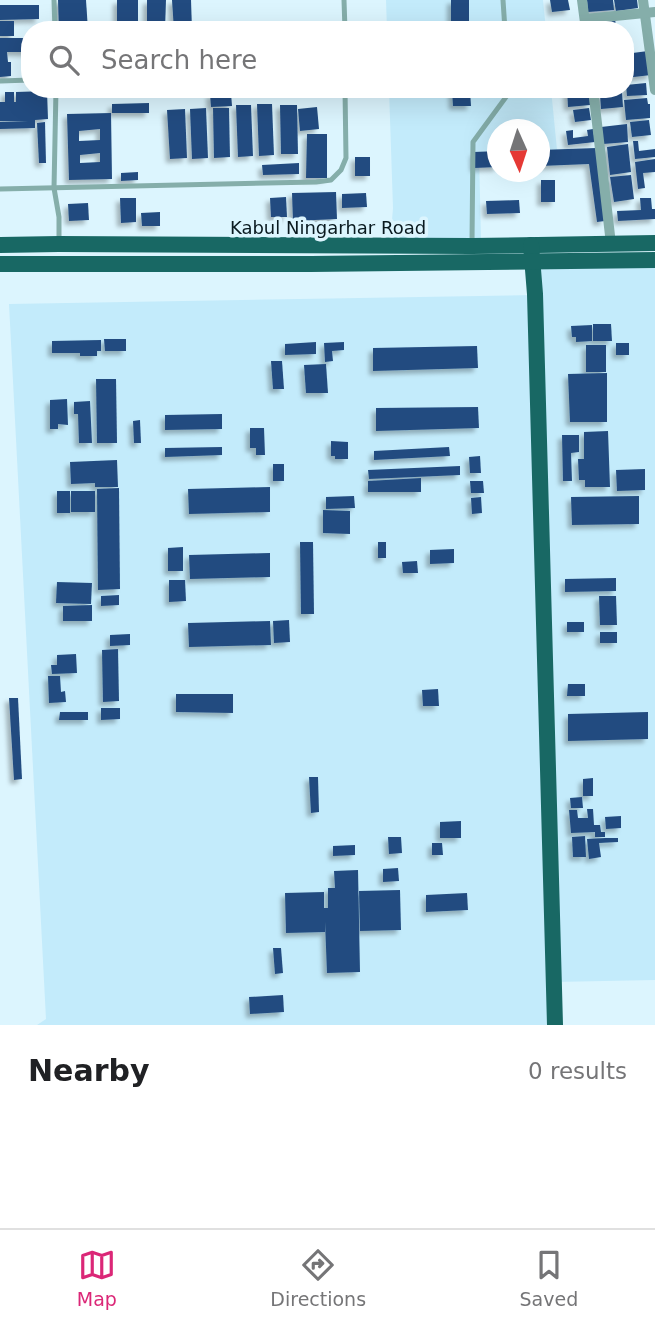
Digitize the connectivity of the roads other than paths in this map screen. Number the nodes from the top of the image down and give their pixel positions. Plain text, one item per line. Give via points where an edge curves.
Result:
1 (54, 0) edge
2 (344, 0) edge
3 (503, 0) edge
4 (582, 0) edge
5 (643, 0) edge
6 (650, 13) edge
7 (55, 21) edge
8 (345, 21) edge
9 (504, 21) edge
10 (585, 21) edge
11 (607, 21) edge
12 (21, 80) edge
13 (0, 81) edge
14 (655, 90) edge
15 (56, 98) edge
16 (345, 98) edge
17 (505, 98) edge
18 (594, 98) edge
19 (54, 188) junction
20 (0, 189) edge
21 (655, 243) edge
22 (59, 244) junction
23 (611, 244) junction
24 (0, 245) edge
25 (472, 246) junction
26 (531, 246) junction
27 (655, 260) edge
28 (532, 263) junction
29 (0, 264) edge
30 (555, 1025) edge

1 - 7 lane
2 - 8 lane
3 - 9 lane
4 - 10 street
5 - 6 street
6 - 11 street
6 - 14 street
12 - 13 lane
15 - 19 lane
16 - 19 lane via 346,158 331,180
17 - 25 lane via 473,142
18 - 23 street
19 - 20 lane
19 - 22 lane
21 - 23 highway, Kabul Ningarhar Road
22 - 24 highway, Kabul Ningarhar Road
22 - 25 highway, Kabul Ningarhar Road
23 - 26 highway, Kabul Ningarhar Road
25 - 26 highway, Kabul Ningarhar Road
26 - 28 highway
27 - 28 highway, Kabul Ningarhar Road
28 - 29 highway, Kabul Ningarhar Road
28 - 30 highway

